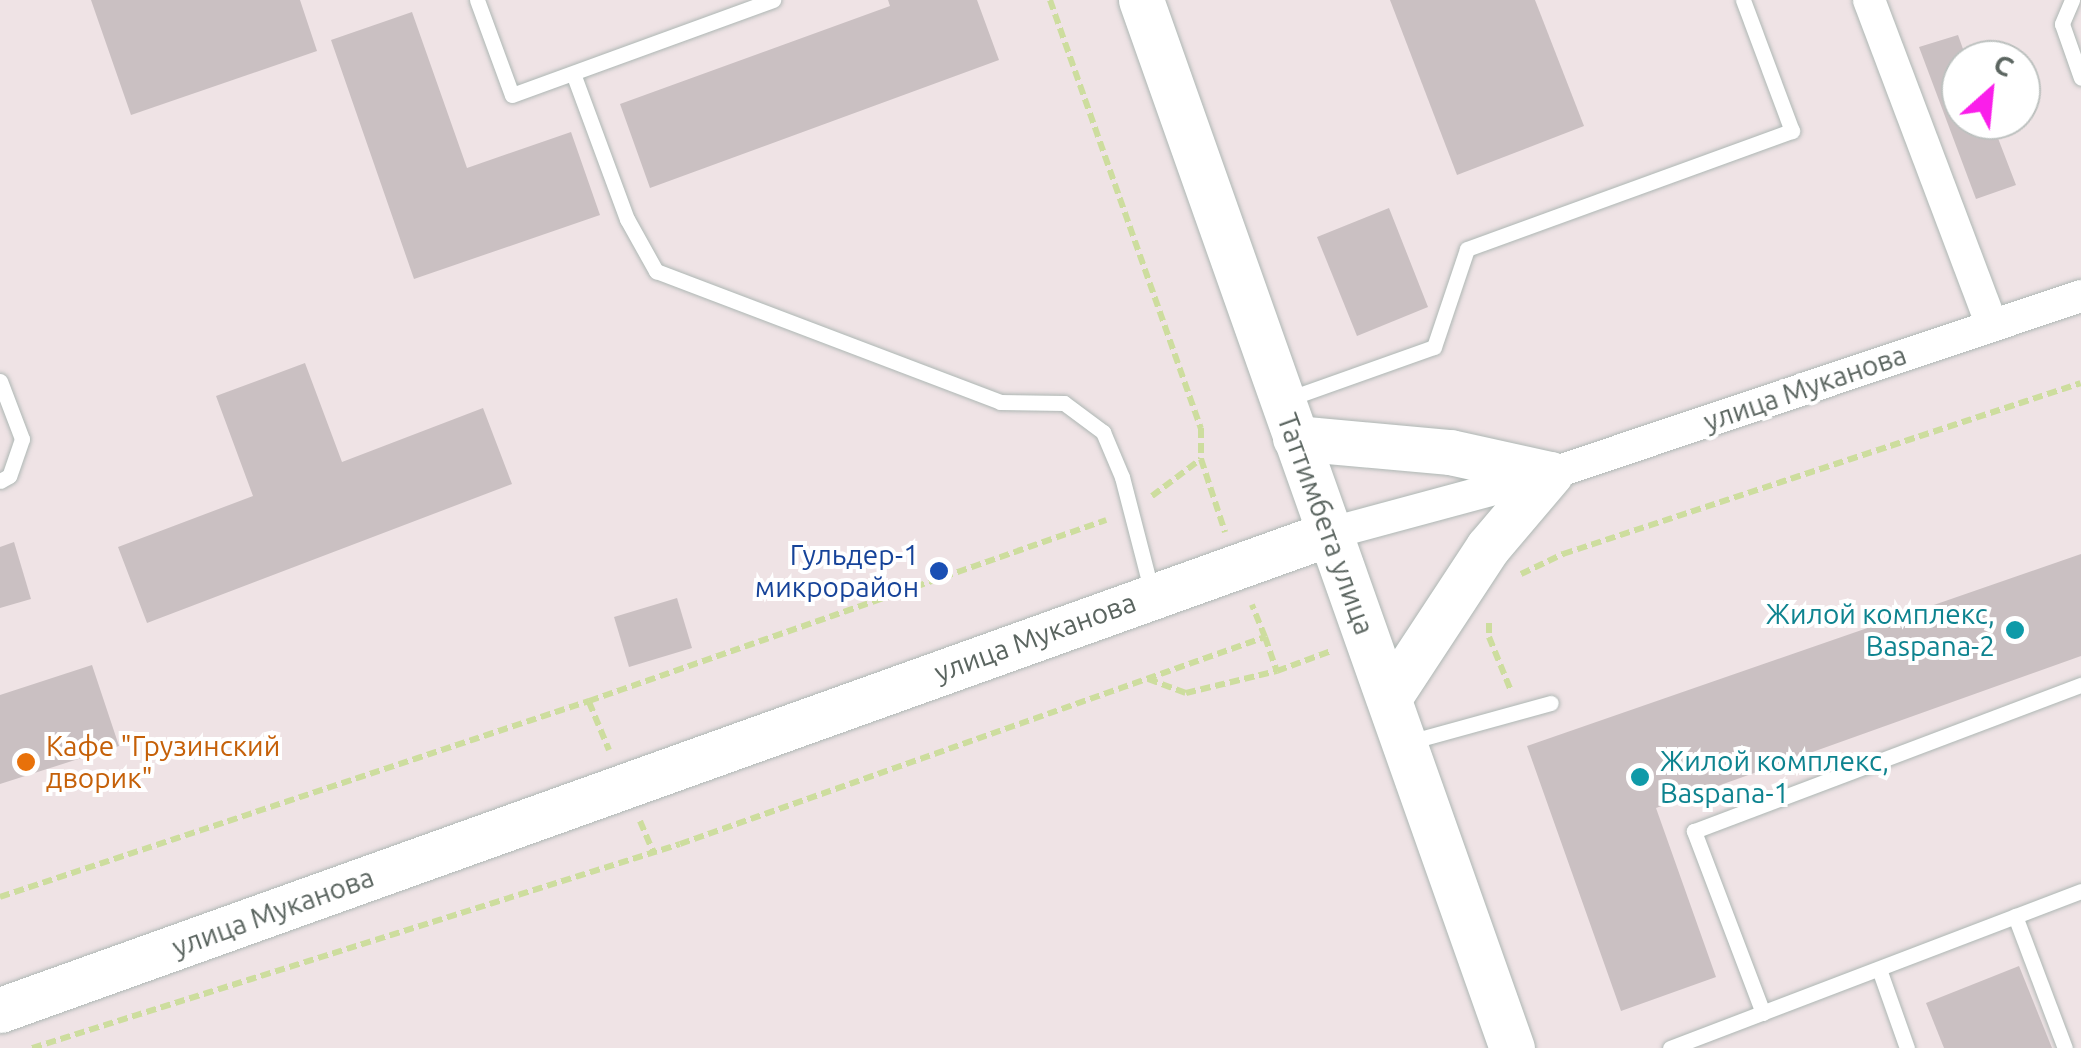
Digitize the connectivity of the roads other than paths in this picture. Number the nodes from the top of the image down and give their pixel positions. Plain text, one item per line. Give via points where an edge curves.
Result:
1 (477, 0) edge
2 (773, 0) edge
3 (1141, 0) edge
4 (1744, 0) edge
5 (1869, 0) edge
6 (2072, 0) edge
7 (574, 76) junction
8 (2081, 78) edge
9 (2081, 296) edge
10 (1992, 324) junction
11 (0, 382) edge
12 (1288, 420) junction
13 (1550, 474) junction
14 (0, 481) edge
15 (1328, 534) junction
16 (1152, 594) junction
17 (2081, 685) edge
18 (1389, 698) junction
19 (1551, 703) dead end
20 (1405, 743) junction
21 (2081, 891) edge
22 (2015, 916) junction
23 (1879, 969) junction
24 (0, 1010) edge
25 (1763, 1013) junction
26 (1512, 1048) edge
27 (1670, 1048) edge
28 (1906, 1048) edge
29 (2065, 1048) edge

1 - 7 lane via 512,95
2 - 7 lane
3 - 12 main road, Таттимбета улица
4 - 12 lane via 1792,131 1466,249 1434,346
5 - 10 street
6 - 8 lane via 2062,24
7 - 16 lane via 626,220 656,270 1000,402 1064,404 1103,432
9 - 10 street, улица Муканова
10 - 13 street, улица Муканова
11 - 14 lane via 22,438 9,476
12 - 13 main road
12 - 15 main road, Таттимбета улица
13 - 15 street, улица Муканова
13 - 18 main road via 1488,547
15 - 16 main road, улица Муканова
15 - 18 main road, Таттимбета улица
16 - 24 main road, улица Муканова
17 - 25 lane via 1694,831
18 - 20 main road, Таттимбета улица
19 - 20 lane
20 - 26 main road, Таттимбета улица
21 - 22 lane
22 - 23 lane
22 - 29 lane
23 - 25 lane
23 - 28 lane
25 - 27 lane

